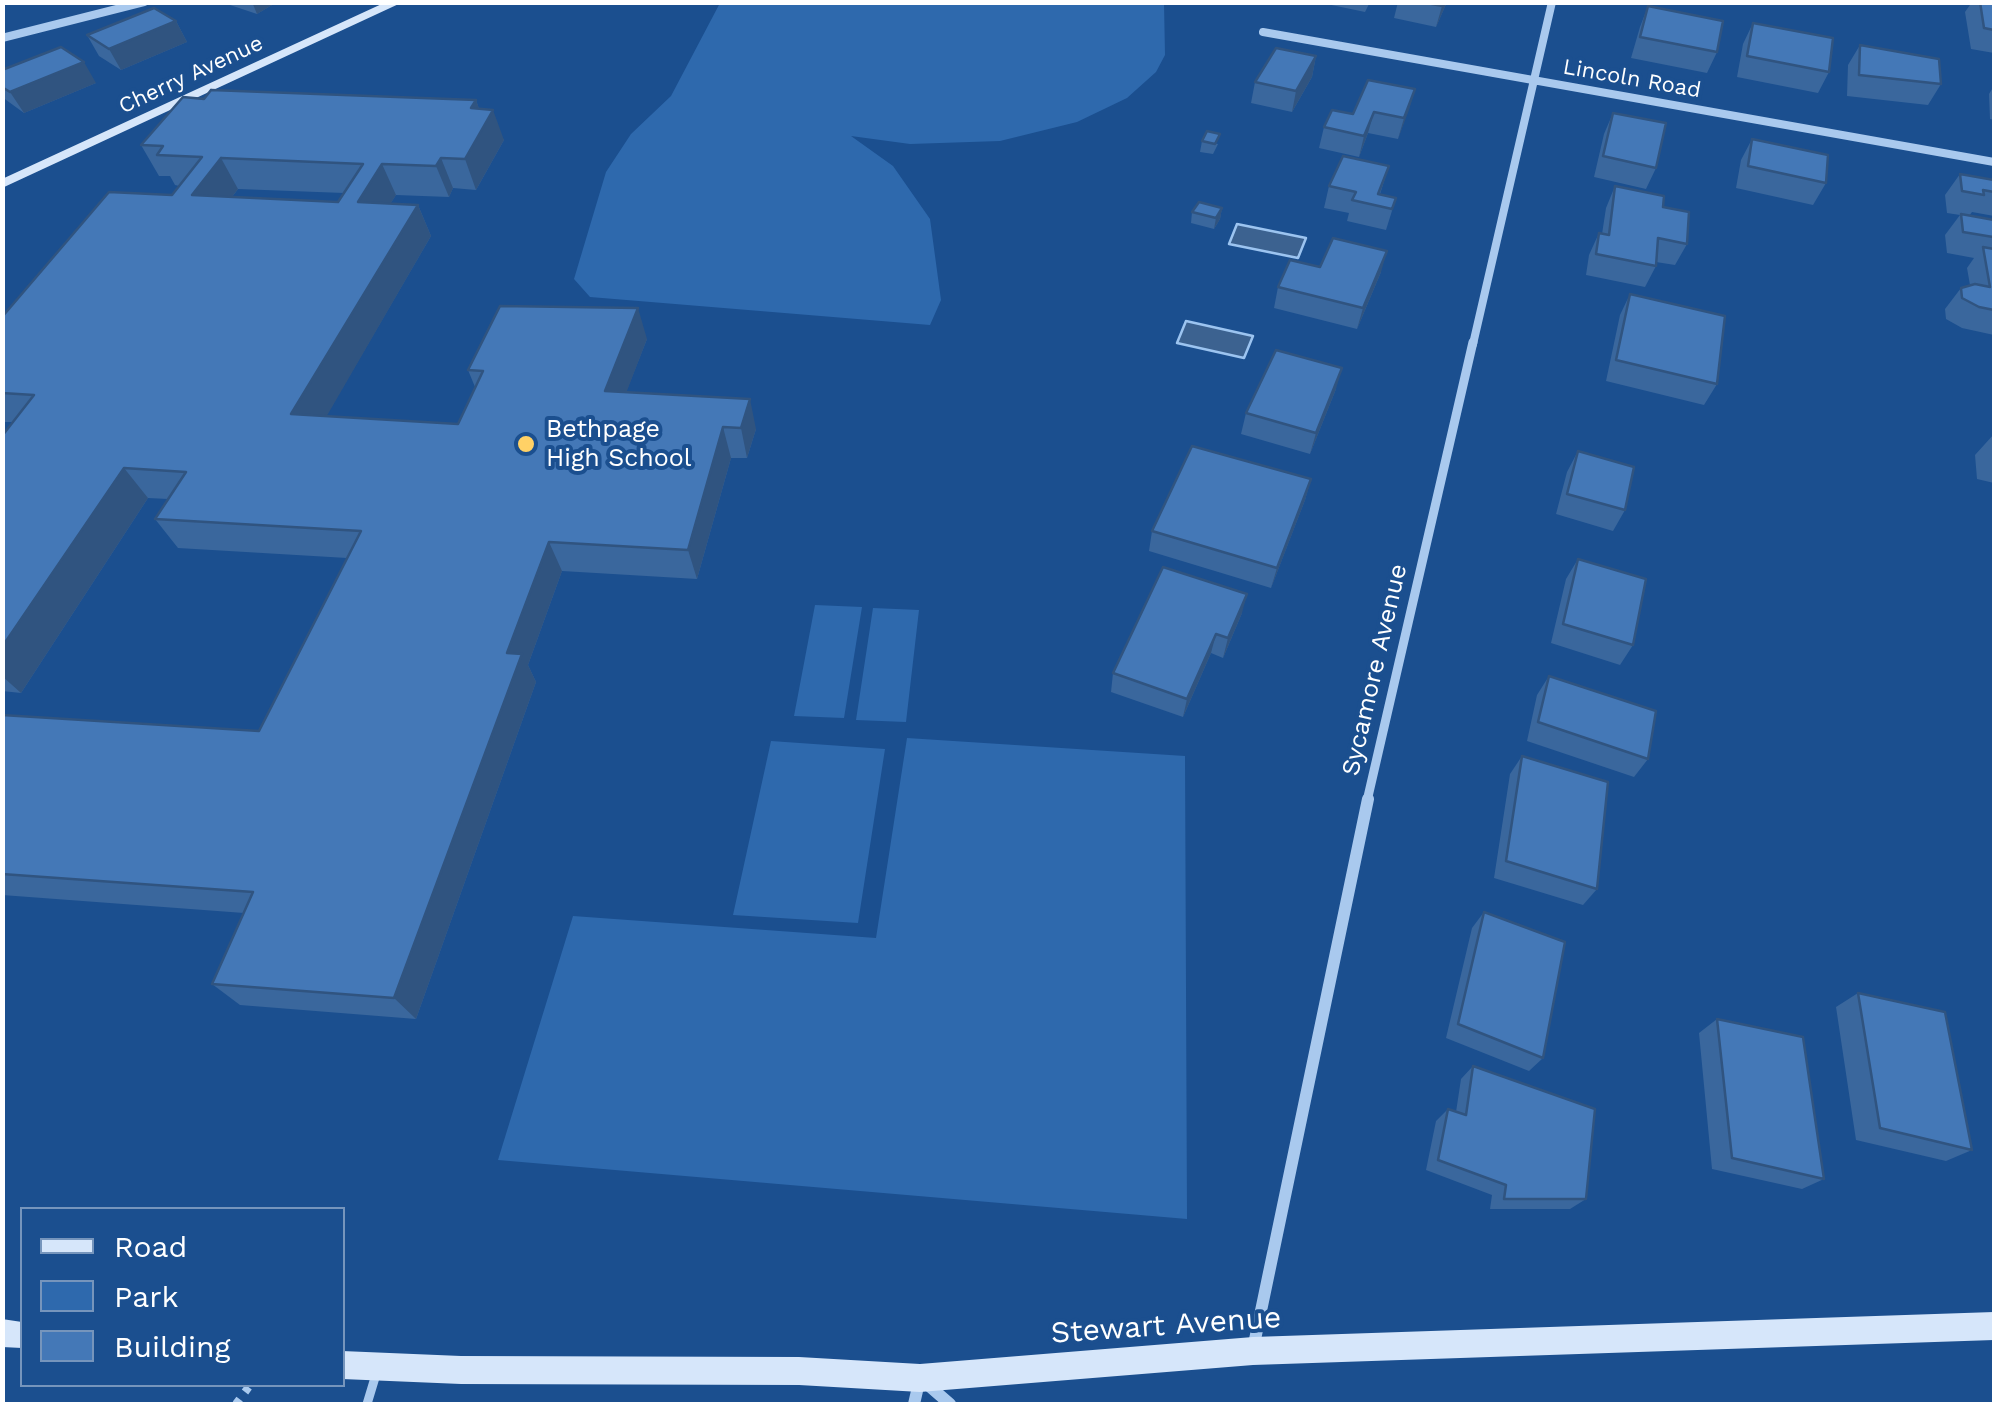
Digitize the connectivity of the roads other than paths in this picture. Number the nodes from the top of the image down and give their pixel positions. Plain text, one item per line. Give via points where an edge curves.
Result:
1 (144, 2) edge
2 (397, 2) edge
3 (1552, 2) edge
4 (1263, 32) dead end
5 (2, 38) edge
6 (1534, 80) junction
7 (1994, 162) edge
8 (2, 184) edge
9 (1994, 1326) edge
10 (1252, 1350) junction
11 (345, 1365) edge
12 (378, 1368) junction
13 (917, 1391) edge
14 (367, 1404) edge
15 (950, 1404) edge

1 - 5 street
2 - 8 main road, Cherry Avenue
3 - 6 street, Sycamore Avenue
4 - 6 street, Lincoln Road
6 - 7 street, Lincoln Road
6 - 10 street, Sycamore Avenue via 1345,898
9 - 10 main road, Stewart Avenue
10 - 13 main road, Stewart Avenue
11 - 12 main road, Stewart Avenue
12 - 13 main road, Stewart Avenue via 799,1372
12 - 14 lane
13 - 15 street

